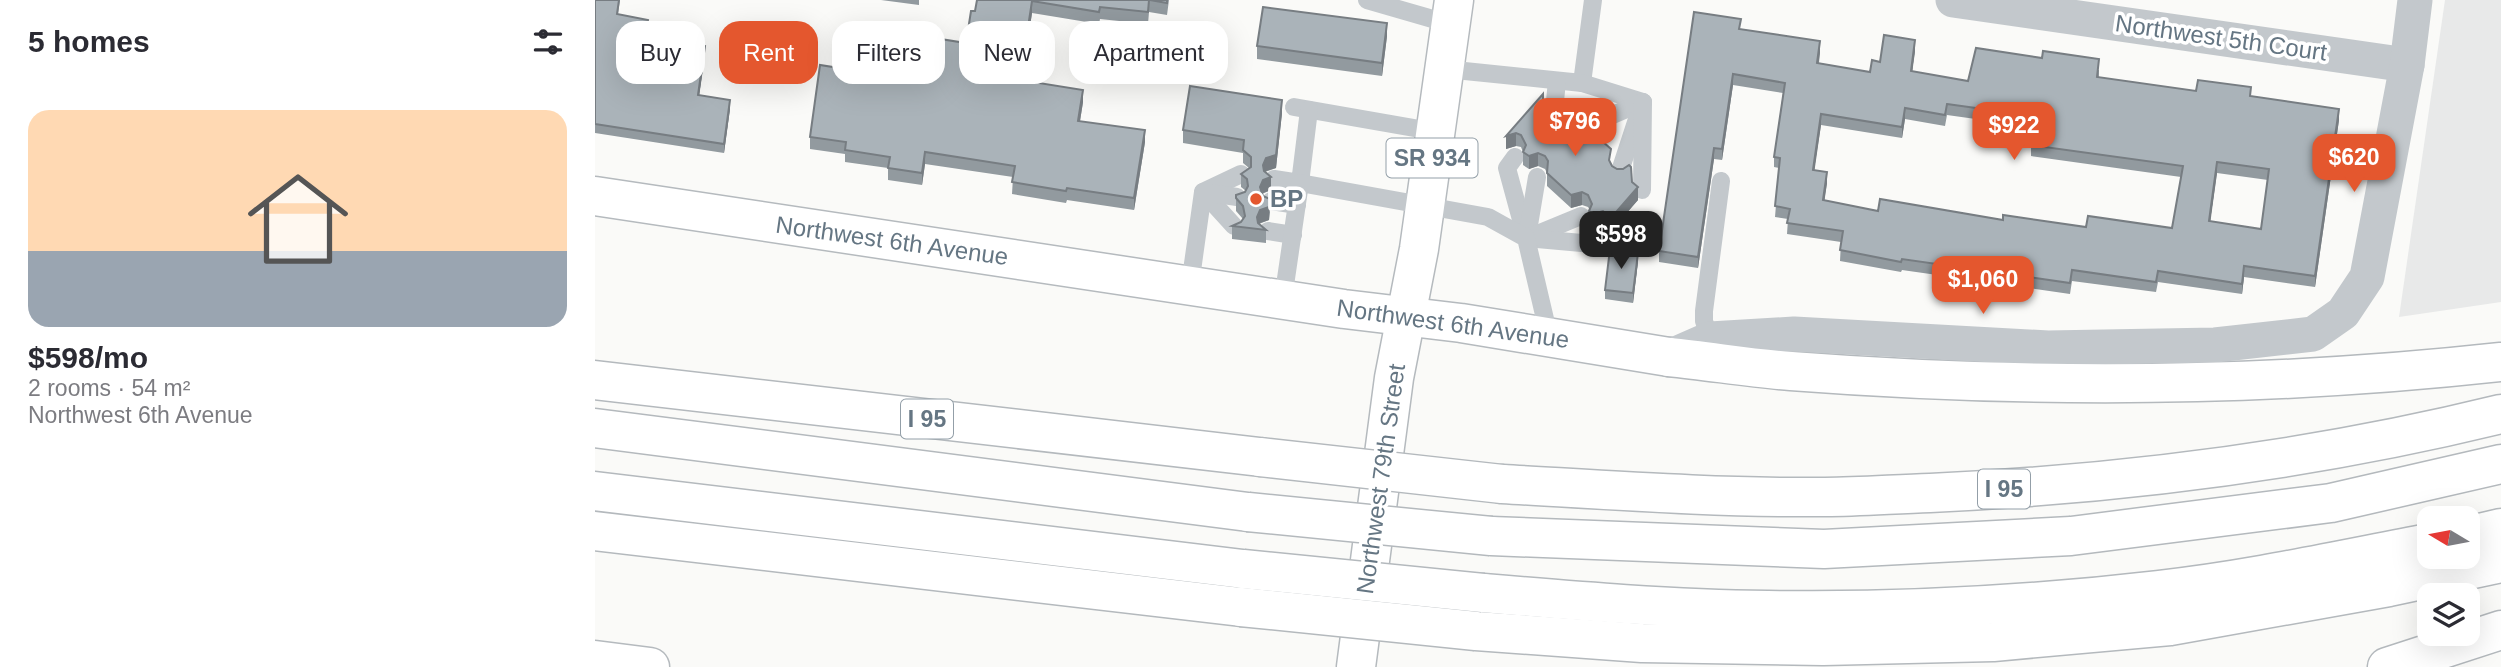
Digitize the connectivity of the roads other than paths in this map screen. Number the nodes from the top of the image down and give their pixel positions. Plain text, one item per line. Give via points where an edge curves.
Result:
1 (1367, 0) edge
2 (1593, 0) edge
3 (1952, 0) edge
4 (2415, 0) edge
5 (1452, 12) edge
6 (2407, 65) junction
7 (1445, 69) junction
8 (1557, 81) junction
9 (1582, 83) junction
10 (1643, 102) junction
11 (1553, 111) edge
12 (1575, 131) edge
13 (1437, 132) junction
14 (1515, 157) dead end
15 (1620, 171) edge
16 (1241, 174) edge
17 (1537, 177) dead end
18 (1274, 179) dead end
19 (1721, 181) dead end
20 (1300, 183) junction
21 (1641, 190) dead end
22 (1203, 192) junction
23 (1237, 197) edge
24 (601, 200) edge
25 (1271, 201) edge
26 (1297, 205) junction
27 (1425, 208) junction
28 (1581, 216) dead end
29 (1234, 226) edge
30 (1268, 231) edge
31 (1601, 234) edge
32 (1293, 235) junction
33 (1527, 238) junction
34 (1190, 285) junction
35 (1283, 299) junction
36 (1405, 316) junction
37 (1549, 336) junction
38 (1710, 339) junction
39 (1669, 357) junction
40 (2501, 362) edge
41 (595, 380) edge
42 (2501, 414) edge
43 (595, 428) edge
44 (2501, 464) edge
45 (595, 491) edge
46 (2501, 528) edge
47 (595, 531) edge
48 (2480, 533) edge
49 (2417, 545) edge
50 (2501, 564) edge
51 (2501, 630) edge
52 (595, 660) edge
53 (650, 667) edge
54 (1356, 667) edge
55 (2386, 667) edge

1 - 5 lane
2 - 9 lane
3 - 6 street, Northwest 5th Court
4 - 6 street
5 - 7 main road, Northwest 79th Street / SR 934
6 - 38 street via 2368,277 2343,313 2313,334 2215,345 2048,348 1794,334
7 - 8 lane
7 - 13 main road, Northwest 79th Street / SR 934
8 - 9 lane
8 - 11 lane
9 - 10 lane
10 - 12 lane
10 - 15 lane
10 - 21 lane
13 - 20 lane via 1302,108
13 - 27 main road, Northwest 79th Street / SR 934
14 - 33 lane via 1507,168
16 - 22 lane
17 - 33 lane
18 - 20 lane
19 - 38 lane via 1704,310
20 - 26 lane
20 - 27 lane
22 - 23 lane
22 - 29 lane
22 - 34 lane
24 - 34 main road, Northwest 6th Avenue
25 - 26 lane
26 - 32 lane
27 - 33 lane via 1487,217
27 - 36 main road, Northwest 79th Street / SR 934
28 - 33 lane
30 - 32 lane
31 - 33 lane via 1593,244
32 - 35 lane
33 - 37 lane
34 - 35 main road, Northwest 6th Avenue
35 - 36 main road, Northwest 6th Avenue
36 - 37 main road, Northwest 6th Avenue
36 - 54 main road, Northwest 79th Street / SR 934
37 - 39 main road, Northwest 6th Avenue
38 - 39 street
39 - 40 main road, Northwest 6th Avenue via 1789,371 2023,384 2221,382 2403,373
41 - 42 main road, I 95, bridge via 1502,484 1825,497 2033,488 2223,468
43 - 44 main road, bridge via 1248,512 1490,536 1824,549 2071,536 2331,503
45 - 49 main road, bridge via 1243,569 1609,603 1768,610 2035,602 2160,590
46 - 48 main road
47 - 50 main road, bridge via 1241,607 1642,643 1823,646 1993,642 2170,626
51 - 55 main road
52 - 53 main road

